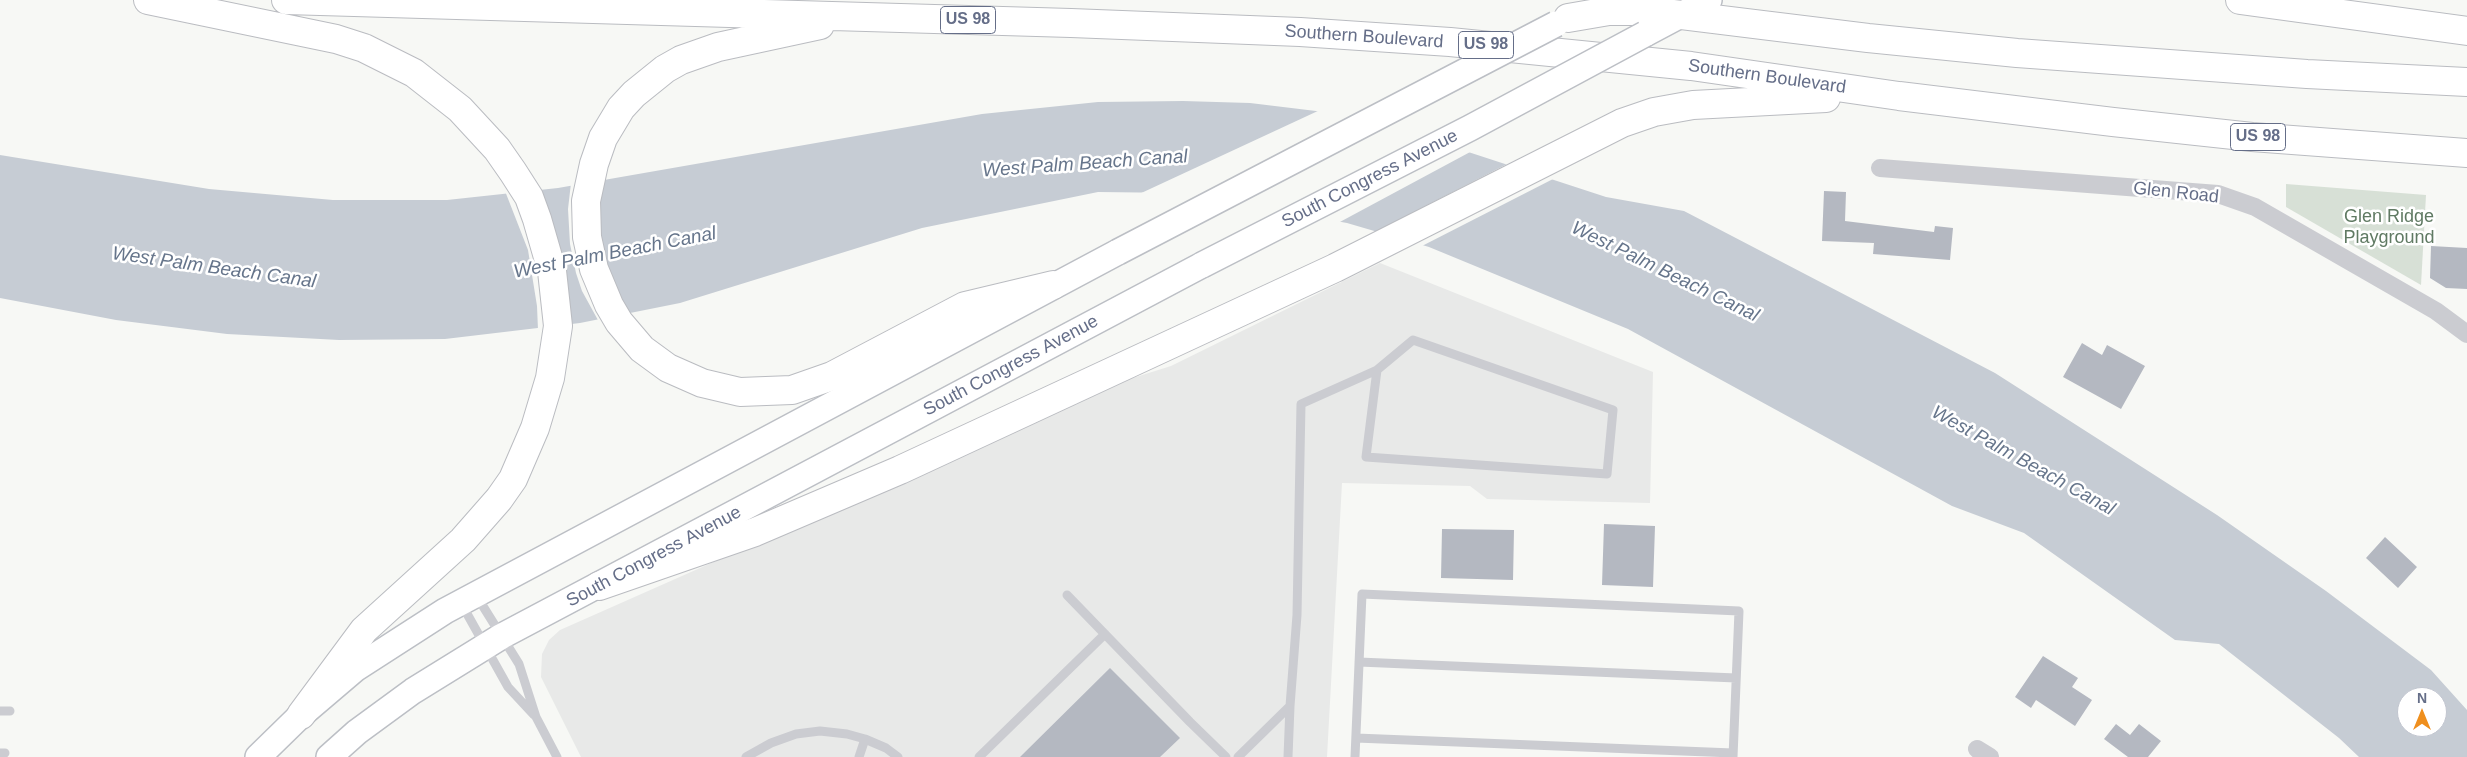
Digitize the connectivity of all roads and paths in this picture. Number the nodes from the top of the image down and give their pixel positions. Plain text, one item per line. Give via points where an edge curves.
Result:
1 (148, 0) edge
2 (286, 0) edge
3 (1602, 0) edge
4 (1709, 0) edge
5 (2240, 0) edge
6 (866, 16) junction
7 (1680, 16) junction
8 (1562, 21) junction
9 (2467, 31) edge
10 (2467, 82) edge
11 (1899, 96) junction
12 (2467, 153) edge
13 (1880, 168) dead end
14 (1053, 285) junction
15 (2467, 334) edge
16 (1377, 370) junction
17 (599, 586) junction
18 (1067, 595) dead end
19 (468, 598) junction
20 (1105, 634) junction
21 (493, 641) junction
22 (1359, 662) junction
23 (1736, 678) junction
24 (1290, 706) junction
25 (301, 715) junction
26 (536, 717) junction
27 (1356, 738) junction
28 (865, 739) junction
29 (1733, 755) edge
30 (750, 756) edge
31 (258, 757) edge
32 (329, 757) edge
33 (557, 757) edge
34 (859, 757) edge
35 (898, 757) edge
36 (979, 757) edge
37 (1226, 757) edge
38 (1238, 757) edge
39 (1288, 757) edge
40 (1355, 757) edge

1 - 25 highway via 336,39 364,48 414,72 479,129 508,165 529,197 546,244 558,326 554,359 535,428 512,479 499,500 463,540 364,630
2 - 6 highway, Southern Boulevard / US 98
3 - 8 main road
4 - 7 main road, South Congress Avenue
5 - 9 highway
6 - 11 highway, Southern Boulevard / US 98 via 1273,31 1450,42 1691,66
6 - 14 highway via 718,47 681,60 649,80 621,108 602,138 586,202 586,219 590,254 600,286 637,344 654,360 702,384 740,392 792,390 832,376 965,306
7 - 8 highway via 1628,11 1596,13
7 - 10 highway via 2017,52 2307,74
7 - 17 main road, South Congress Avenue, bridge via 1202,265
8 - 14 main road, bridge
11 - 12 highway, Southern Boulevard / US 98 via 2243,136
11 - 17 highway via 1731,101 1674,108 1622,123 1358,256 900,470 755,532
13 - 15 street, Glen Road via 2218,194 2255,207 2436,311
14 - 19 main road
16 - 16 lane via 1413,340 1614,410 1607,474 1366,457
16 - 24 lane via 1301,404 1297,615
17 - 21 main road, South Congress Avenue
18 - 20 lane
19 - 21 lane
19 - 21 lane
19 - 25 main road via 385,648
20 - 36 lane
20 - 37 lane
21 - 26 lane via 508,687
21 - 26 lane via 519,664
21 - 32 main road, South Congress Avenue via 391,706
22 - 23 lane
22 - 23 lane via 1362,594 1739,611
22 - 27 lane
23 - 29 lane
24 - 38 lane
24 - 39 lane
25 - 31 main road
26 - 33 lane
27 - 29 lane
27 - 40 lane
28 - 30 lane via 820,731 796,734
28 - 34 lane
28 - 35 lane

